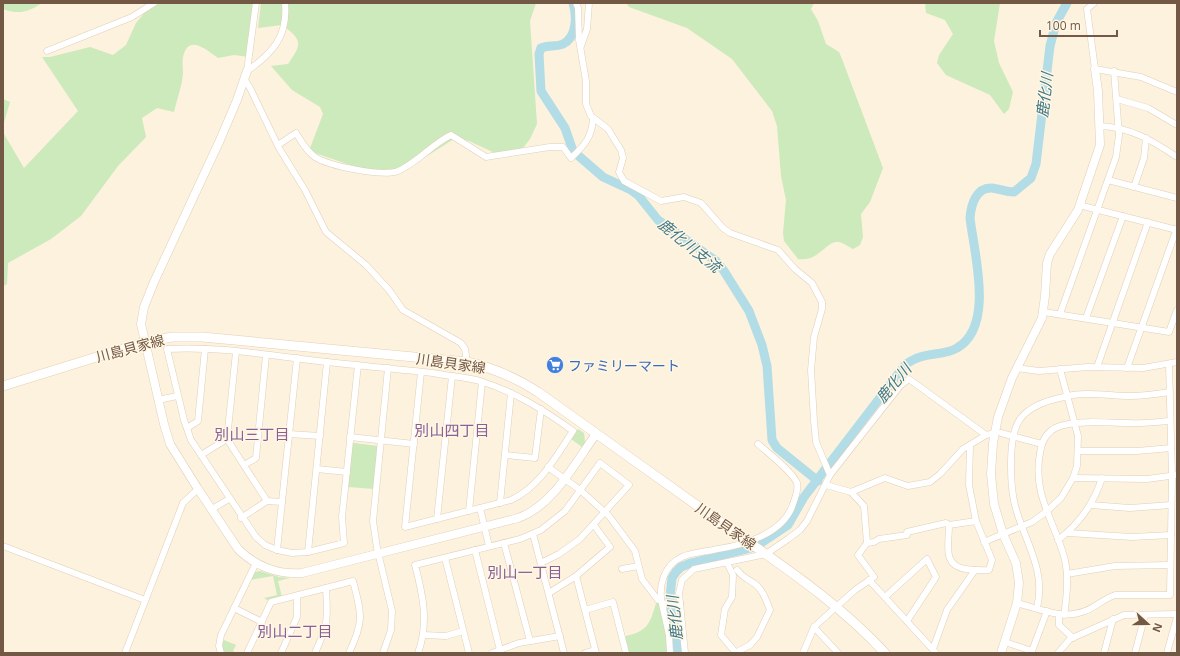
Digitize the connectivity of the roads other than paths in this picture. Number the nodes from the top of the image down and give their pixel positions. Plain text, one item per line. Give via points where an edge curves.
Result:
1 (154, 3) edge
2 (256, 3) edge
3 (286, 3) edge
4 (576, 3) edge
5 (589, 3) edge
6 (1094, 3) edge
7 (580, 47) junction
8 (47, 51) dead end
9 (1095, 69) junction
10 (247, 71) junction
11 (1114, 71) junction
12 (244, 80) junction
13 (1177, 92) edge
14 (1117, 99) junction
15 (593, 118) junction
16 (1177, 125) edge
17 (1100, 126) junction
18 (1118, 128) junction
19 (1146, 138) junction
20 (278, 145) junction
21 (1177, 157) edge
22 (1108, 180) junction
23 (1134, 187) junction
24 (1177, 198) edge
25 (1079, 206) junction
26 (1097, 210) junction
27 (1123, 216) junction
28 (1148, 222) junction
29 (1177, 229) edge
30 (1177, 310) edge
31 (1044, 312) junction
32 (1060, 314) junction
33 (1086, 318) junction
34 (1113, 323) junction
35 (1142, 327) junction
36 (1169, 332) junction
37 (1177, 332) edge
38 (145, 342) junction
39 (205, 349) junction
40 (236, 352) junction
41 (266, 355) junction
42 (297, 358) junction
43 (327, 362) junction
44 (467, 362) junction
45 (1177, 362) edge
46 (1169, 364) junction
47 (358, 365) junction
48 (1097, 367) junction
49 (388, 368) junction
50 (1016, 368) junction
51 (1127, 368) junction
52 (1060, 369) junction
53 (421, 372) junction
54 (452, 376) junction
55 (482, 382) junction
56 (3, 386) edge
57 (1170, 392) junction
58 (512, 393) junction
59 (178, 396) junction
60 (1066, 396) junction
61 (158, 400) junction
62 (541, 408) junction
63 (1170, 421) junction
64 (1075, 423) junction
65 (186, 428) junction
66 (998, 433) junction
67 (289, 434) junction
68 (596, 434) junction
69 (986, 435) junction
70 (320, 436) junction
71 (350, 437) junction
72 (1014, 437) junction
73 (227, 439) junction
74 (381, 441) junction
75 (414, 444) junction
76 (758, 444) dead end
77 (1042, 444) junction
78 (970, 445) junction
79 (1171, 448) junction
80 (1078, 451) junction
81 (201, 455) junction
82 (506, 455) junction
83 (244, 465) junction
84 (548, 467) junction
85 (317, 469) junction
86 (347, 472) junction
87 (830, 475) junction
88 (1174, 476) edge
89 (564, 478) junction
90 (1073, 478) junction
91 (1102, 478) junction
92 (826, 485) junction
93 (198, 489) junction
94 (580, 490) junction
95 (851, 492) junction
96 (229, 499) junction
97 (267, 501) junction
98 (282, 502) junction
99 (500, 503) junction
100 (1091, 505) junction
101 (1171, 505) junction
102 (480, 508) junction
103 (212, 510) junction
104 (468, 511) junction
105 (604, 512) junction
106 (1046, 512) junction
107 (241, 518) junction
108 (437, 519) junction
109 (976, 521) junction
110 (594, 525) junction
111 (949, 525) junction
112 (1022, 526) junction
113 (484, 527) junction
114 (1068, 533) junction
115 (533, 534) junction
116 (1003, 534) junction
117 (1171, 535) junction
118 (1058, 540) junction
119 (748, 542) junction
120 (867, 542) junction
121 (984, 542) junction
122 (504, 543) junction
123 (3, 546) edge
124 (489, 546) junction
125 (277, 550) junction
126 (475, 550) junction
127 (308, 552) junction
128 (378, 554) junction
129 (766, 554) junction
130 (445, 558) junction
131 (743, 559) junction
132 (256, 563) junction
133 (541, 563) junction
134 (727, 563) junction
135 (638, 566) junction
136 (1173, 567) edge
137 (622, 569) dead end
138 (974, 570) junction
139 (735, 572) junction
140 (1067, 574) junction
141 (576, 576) junction
142 (1174, 579) edge
143 (869, 580) junction
144 (326, 588) junction
145 (549, 593) junction
146 (297, 596) junction
147 (885, 597) junction
148 (145, 600) junction
149 (662, 602) junction
150 (679, 603) junction
151 (1017, 603) junction
152 (836, 606) junction
153 (234, 608) junction
154 (1036, 608) junction
155 (585, 610) junction
156 (1047, 611) junction
157 (1146, 614) junction
158 (1062, 615) junction
159 (1177, 616) edge
160 (1113, 619) junction
161 (907, 621) junction
162 (262, 622) junction
163 (814, 627) junction
164 (463, 631) junction
165 (423, 635) junction
166 (560, 636) junction
167 (1073, 638) junction
168 (530, 641) junction
169 (1005, 642) junction
170 (500, 650) junction
171 (934, 651) edge
172 (596, 652) edge
173 (125, 653) edge
174 (221, 653) edge
175 (247, 653) edge
176 (281, 653) edge
177 (315, 653) edge
178 (349, 653) edge
179 (383, 653) edge
180 (418, 653) edge
181 (470, 653) edge
182 (492, 653) edge
183 (564, 653) edge
184 (585, 653) edge
185 (626, 653) edge
186 (670, 653) edge
187 (685, 653) edge
188 (736, 653) edge
189 (803, 653) edge
190 (838, 653) edge
191 (885, 653) edge
192 (1002, 653) edge
193 (1058, 653) edge
194 (1104, 653) edge
195 (1135, 653) edge
196 (1167, 653) edge

1 - 8 street via 132,17
2 - 10 street
3 - 10 street via 286,24 281,37
4 - 7 street
5 - 7 street via 587,29
6 - 9 street via 1087,9
7 - 15 street via 586,81 586,104
9 - 11 street
9 - 17 street
10 - 12 street
11 - 13 street via 1141,77
11 - 14 street
12 - 20 street
12 - 38 street via 220,140 144,307 142,324
14 - 16 street via 1148,108
14 - 18 street
15 - 20 street via 592,131 571,158 564,147 550,147 486,158 451,135 397,171 386,172 355,170 318,159 309,152 296,133
15 - 87 street via 608,129 622,150 623,158 619,172 624,181 661,201 684,197 701,203 723,228 730,233 778,250 812,283 822,302 814,337 811,370 816,442
17 - 18 street
17 - 25 street via 1100,145
18 - 19 street
18 - 22 street via 1117,150
19 - 21 street
19 - 23 street via 1144,158
20 - 44 street via 328,234 366,265 403,310 460,343 465,349
22 - 23 street
22 - 26 street
23 - 24 street
25 - 26 street
25 - 31 street via 1046,263
26 - 27 street
26 - 32 street
27 - 28 street
27 - 33 street
28 - 29 street
28 - 34 street
29 - 35 street
30 - 36 street
31 - 32 street
31 - 50 street
32 - 33 street
33 - 34 street
34 - 35 street
34 - 48 street
35 - 36 street
35 - 51 street
36 - 37 street
38 - 44 main road, 川島貝家線 via 172,337 202,337
38 - 56 main road, 川島貝家線
38 - 61 street
39 - 40 street
39 - 59 street via 167,349
39 - 65 street via 198,421
40 - 41 street
40 - 73 street
41 - 42 street
41 - 83 street via 256,458
42 - 43 street
42 - 67 street
43 - 47 street
43 - 70 street
44 - 68 main road, 川島貝家線 via 516,378
45 - 46 street
46 - 51 street
46 - 57 street
47 - 49 street
47 - 71 street
48 - 51 street
48 - 52 street
49 - 53 street
49 - 74 street
50 - 52 street via 1039,371
50 - 66 street via 1003,402
52 - 60 street
53 - 54 street
53 - 75 street
54 - 55 street
54 - 108 street
55 - 58 street
55 - 104 street
57 - 60 street via 1139,396
57 - 63 street
58 - 62 street
58 - 82 street
59 - 61 street
59 - 65 street
60 - 64 street
60 - 72 street via 1048,401 1026,412 1019,419
61 - 93 street via 170,444
62 - 82 street via 535,458
62 - 84 street via 573,431
63 - 64 street via 1138,424
63 - 79 street
64 - 77 street via 1053,429
64 - 80 street
65 - 81 street
66 - 69 street
66 - 72 street
66 - 116 street via 990,465 996,515
67 - 70 street
67 - 98 street
68 - 89 street
68 - 119 main road, 川島貝家線
69 - 78 street
69 - 87 street via 909,379 900,386
70 - 85 street
71 - 74 street
71 - 86 street
72 - 77 street
72 - 112 street via 1011,484
73 - 81 street
73 - 83 street
74 - 75 street
74 - 128 street via 373,521
75 - 108 street via 405,527
76 - 119 street via 793,477 797,484 796,495 785,518 768,532
77 - 106 street via 1038,474
78 - 95 street via 958,453 930,482 908,486 885,478
78 - 109 street via 969,485
79 - 80 street via 1145,451
79 - 88 street
80 - 90 street
81 - 96 street
82 - 99 street
83 - 97 street
84 - 89 street
84 - 99 street via 531,489
85 - 86 street
85 - 127 street
86 - 127 street via 342,517 344,542
87 - 92 street
88 - 91 street via 1147,479
88 - 101 street
89 - 94 street
89 - 113 street via 549,499 534,511
90 - 91 street
90 - 106 street via 1061,498
91 - 100 street
92 - 95 street
92 - 129 street via 800,530
93 - 103 street
93 - 148 street via 183,504
94 - 105 street
94 - 105 street via 600,463 629,485
94 - 115 street via 561,515
95 - 120 street via 864,506
96 - 103 street
96 - 107 street
97 - 98 street
97 - 107 street
98 - 125 street
99 - 102 street
100 - 101 street via 1130,508
100 - 114 street
101 - 117 street
102 - 104 street
102 - 113 street
103 - 132 street via 238,549
104 - 108 street
105 - 110 street
105 - 135 street via 633,548
106 - 112 street
106 - 118 street
107 - 125 street via 260,542
109 - 111 street
109 - 121 street
110 - 133 street via 575,543
110 - 141 street via 610,547
111 - 120 street via 946,523 907,532 908,535
111 - 138 street via 948,553 951,562 960,568
112 - 116 street
112 - 154 street via 1037,568 1039,589
113 - 124 street
113 - 128 street
114 - 117 street via 1132,537
114 - 118 street
115 - 122 street
115 - 133 street
116 - 121 street
116 - 151 street via 1016,564 1019,582
117 - 136 street
118 - 140 street
119 - 129 main road, 川島貝家線
119 - 149 street via 692,553 676,560 662,579
120 - 143 street via 858,555 874,577
121 - 138 street via 992,560 991,566 988,570
122 - 124 street
122 - 168 street
123 - 148 street
124 - 126 street
125 - 127 street via 292,553
126 - 130 street
126 - 170 street
128 - 132 street via 298,574 278,572
128 - 179 street via 392,612 390,635
129 - 131 street
129 - 152 main road, 川島貝家線
130 - 164 street
130 - 165 street via 414,565 424,602
131 - 134 street
131 - 139 street via 743,563
132 - 153 street
133 - 145 street
134 - 139 street
134 - 150 street via 694,569 687,573 680,586
135 - 137 street
135 - 149 street via 642,579
136 - 140 street via 1115,566
136 - 142 street
138 - 171 street via 947,610
139 - 188 street via 732,597 726,609 721,635
139 - 188 street via 756,584 770,610 750,645
140 - 158 street via 1067,595
141 - 145 street
141 - 155 street
142 - 158 street via 1170,595 1115,595 1084,612
143 - 147 street
143 - 152 street
144 - 146 street
144 - 177 street via 328,620
144 - 178 street via 353,580 361,621
145 - 166 street
146 - 162 street via 271,602
146 - 176 street via 297,617
147 - 161 street
147 - 161 street via 927,559 936,577
148 - 173 street
149 - 150 street
149 - 186 street
150 - 187 street
151 - 154 street
151 - 169 street
152 - 163 street
152 - 191 main road, 川島貝家線 via 864,630
153 - 162 street
153 - 174 street via 221,635
154 - 156 street
155 - 172 street
155 - 185 street via 613,602
156 - 158 street
156 - 169 street via 1032,651
157 - 159 street
157 - 160 street via 1124,615
157 - 195 street
158 - 167 street via 1060,625
159 - 196 street
160 - 167 street
160 - 194 street
161 - 171 street
162 - 175 street
163 - 189 street
163 - 190 street
164 - 165 street via 446,636
164 - 181 street
165 - 180 street
166 - 168 street
166 - 183 street
167 - 193 street
168 - 170 street
169 - 192 street
170 - 182 street
172 - 184 street

